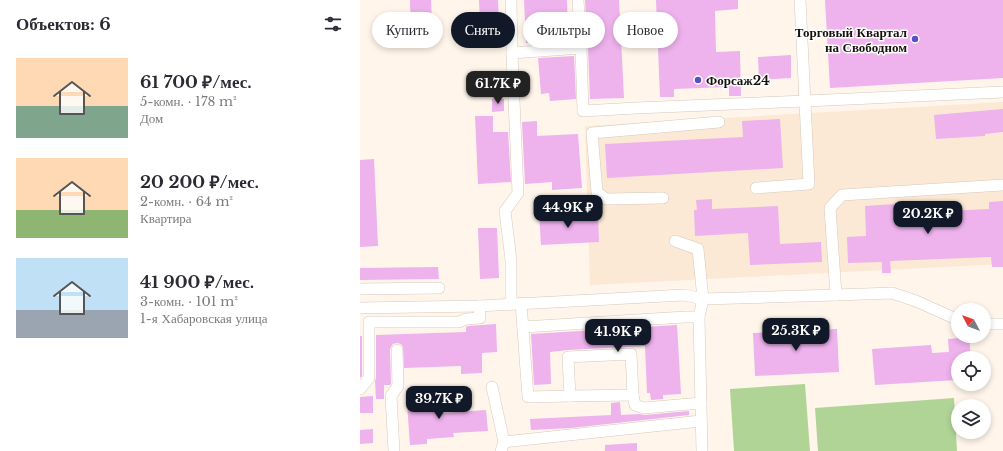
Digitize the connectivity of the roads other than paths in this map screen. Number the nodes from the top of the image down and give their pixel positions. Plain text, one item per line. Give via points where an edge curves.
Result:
1 (511, 0) edge
2 (578, 0) edge
3 (800, 0) edge
4 (579, 12) edge
5 (581, 48) joint
6 (512, 53) junction
7 (1003, 92) edge
8 (806, 101) junction
9 (719, 122) dead end
10 (1003, 185) edge
11 (756, 188) dead end
12 (663, 198) dead end
13 (675, 241) dead end
14 (439, 288) dead end
15 (360, 289) edge
16 (836, 296) junction
17 (703, 299) junction
18 (516, 304) junction
19 (479, 306) junction
20 (360, 308) edge
21 (951, 316) edge
22 (699, 317) junction
23 (991, 324) edge
24 (1003, 324) edge
25 (523, 327) junction
26 (397, 350) dead end
27 (492, 386) dead end
28 (360, 389) edge
29 (633, 395) junction
30 (570, 396) junction
31 (701, 404) junction
32 (701, 421) junction
33 (503, 446) edge
34 (394, 451) edge
35 (702, 451) edge

1 - 6 street
2 - 4 street
3 - 8 street
5 - 6 street
5 - 8 street via 583,111
6 - 18 street via 518,193 505,211
7 - 8 street
8 - 11 street via 810,184
9 - 12 street via 592,133 597,192 606,199
10 - 16 street via 842,195 830,208
13 - 17 street via 698,249
14 - 15 street
16 - 17 street
16 - 21 street via 892,293
17 - 18 street via 684,294
17 - 22 street
18 - 19 street
18 - 25 street
19 - 20 street
19 - 28 street via 480,318 460,322 369,322 369,378
22 - 25 street
22 - 31 street
23 - 24 street
25 - 30 street via 528,397
26 - 34 street via 398,386 390,396
27 - 33 street
29 - 30 street
29 - 30 street via 631,354 568,357
29 - 31 street via 636,405 644,408
31 - 32 street
32 - 33 street
32 - 35 street

